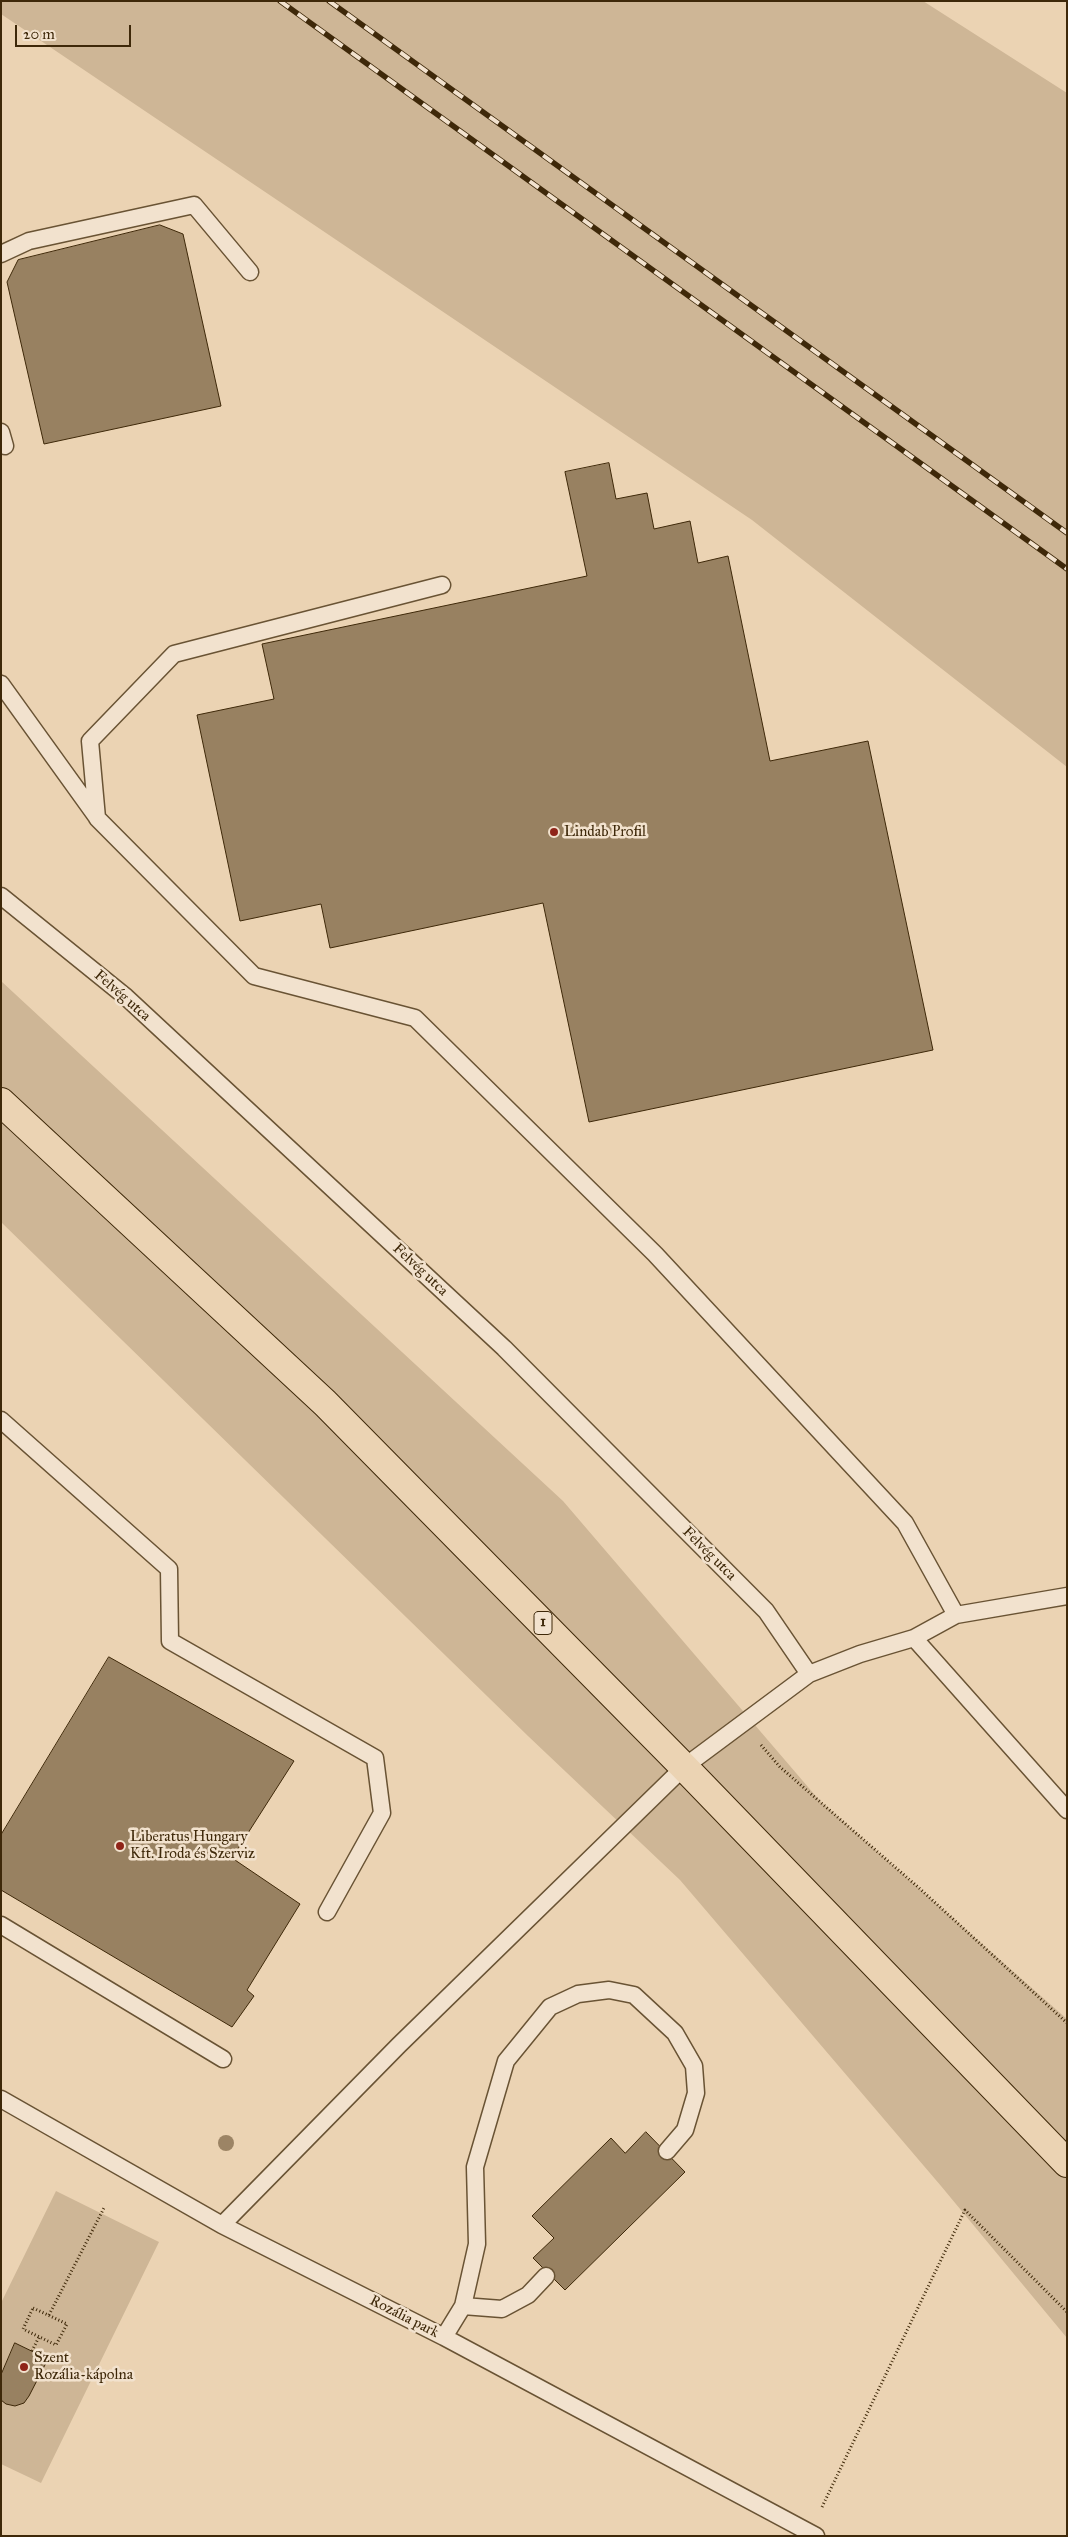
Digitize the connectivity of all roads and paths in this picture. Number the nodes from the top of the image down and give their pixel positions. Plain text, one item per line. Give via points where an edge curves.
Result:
1 (1, 254) edge
2 (250, 272) dead end
3 (442, 585) dead end
4 (1, 684) edge
5 (97, 818) junction
6 (1, 896) edge
7 (1, 1102) edge
8 (1, 1420) edge
9 (1067, 1596) edge
10 (956, 1615) junction
11 (914, 1638) junction
12 (809, 1674) junction
13 (743, 1723) junction
14 (684, 1767) junction
15 (1067, 1810) edge
16 (327, 1912) dead end
17 (1, 1925) edge
18 (1067, 2023) edge
19 (223, 2059) dead end
20 (1, 2099) edge
21 (667, 2151) dead end
22 (1067, 2164) edge
23 (105, 2206) dead end
24 (222, 2225) junction
25 (546, 2276) dead end
26 (463, 2306) junction
27 (1067, 2312) edge
28 (49, 2315) junction
29 (39, 2337) junction
30 (444, 2337) junction
31 (32, 2351) dead end
32 (813, 2534) edge

1 - 2 lane via 28,241 194,205
3 - 5 lane via 174,654 90,741
4 - 5 lane
5 - 10 lane via 254,976 414,1018 655,1254 905,1522
6 - 12 lane, Felvég utca via 126,998 504,1348 766,1610
7 - 14 main road, 1 via 325,1403
8 - 16 lane via 169,1569 170,1641 375,1758 382,1812
9 - 10 lane
10 - 11 lane
11 - 12 lane
11 - 15 lane
12 - 13 lane
13 - 14 lane
13 - 18 path via 780,1767
14 - 22 main road, 1
14 - 24 lane via 400,2045
17 - 19 lane
20 - 24 lane, Rozália park
21 - 26 lane via 685,2130 696,2093 694,2066 676,2032 634,1995 609,1990 578,1994 550,2007 506,2060 475,2168 477,2244
23 - 28 path
24 - 30 lane, Rozália park
25 - 26 lane via 528,2295 502,2309
26 - 30 lane
27 - 32 path via 966,2210
28 - 29 path via 33,2308 23,2329
28 - 29 path via 67,2324 56,2345
29 - 31 path
30 - 32 lane, Rozália park

